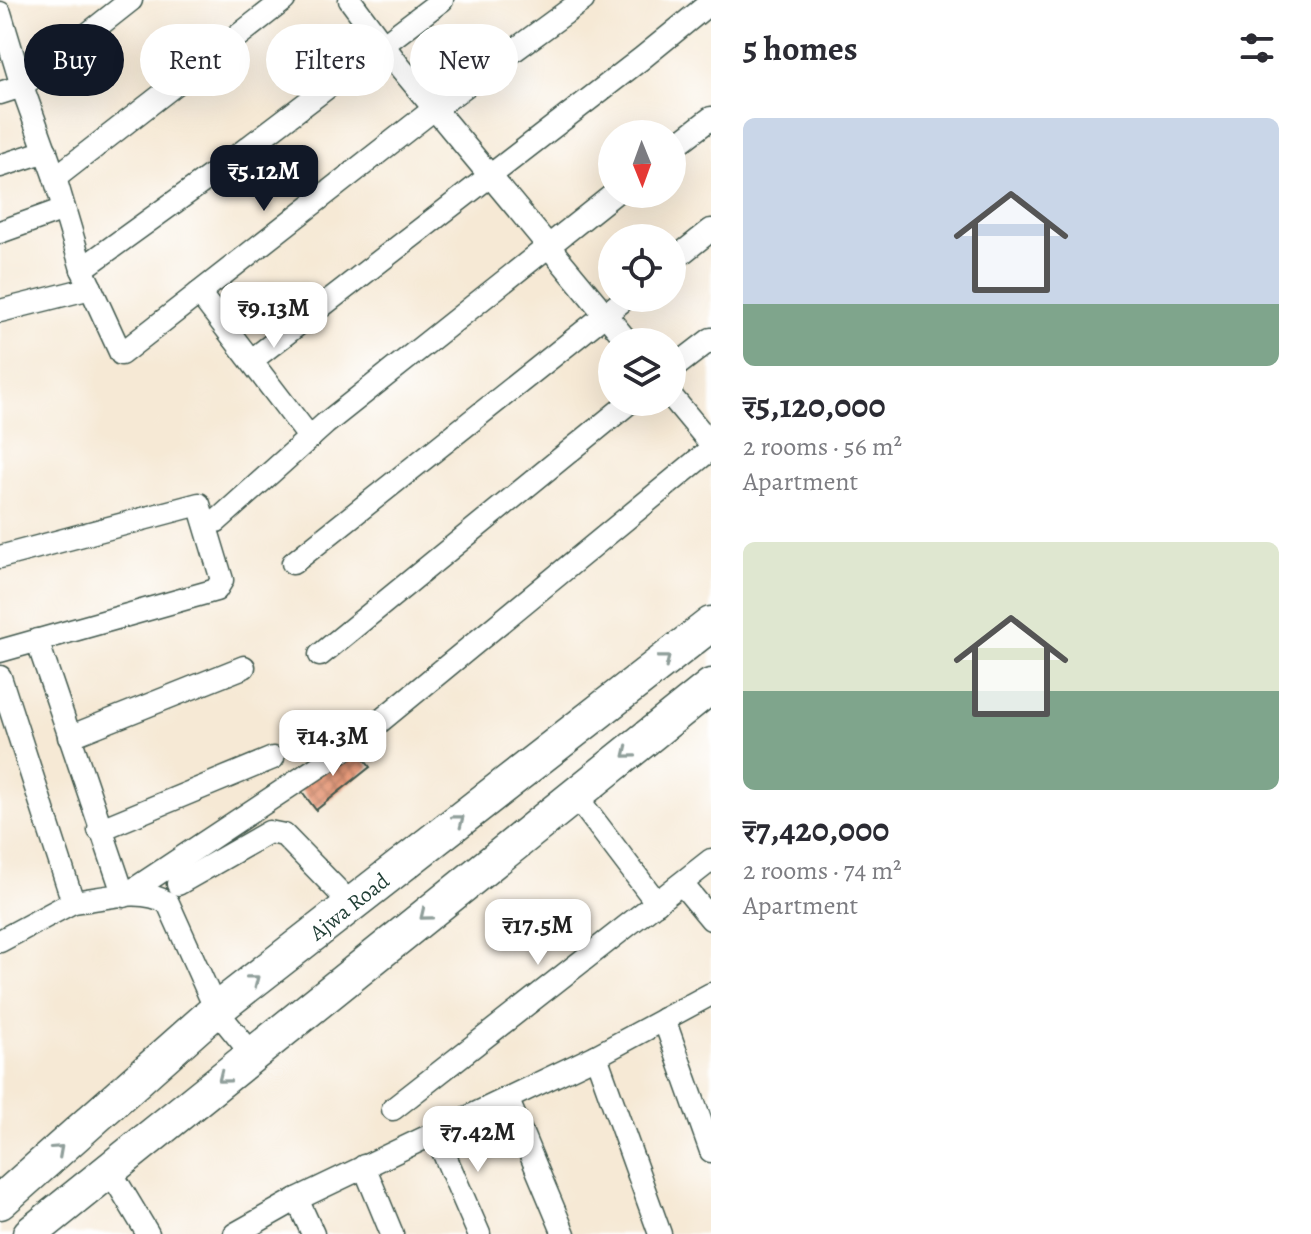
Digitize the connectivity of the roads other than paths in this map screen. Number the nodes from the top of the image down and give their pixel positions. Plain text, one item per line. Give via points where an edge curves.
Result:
1 (131, 0) edge
2 (284, 0) edge
3 (350, 0) edge
4 (442, 0) edge
5 (583, 0) edge
6 (711, 2) edge
7 (1, 19) edge
8 (368, 24) edge
9 (394, 38) edge
10 (394, 59) edge
11 (22, 86) junction
12 (0, 93) edge
13 (320, 96) edge
14 (434, 109) junction
15 (711, 118) edge
16 (686, 137) edge
17 (46, 151) junction
18 (0, 166) edge
19 (490, 175) junction
20 (55, 178) junction
21 (598, 206) edge
22 (64, 209) junction
23 (711, 230) edge
24 (0, 232) edge
25 (548, 245) junction
26 (686, 250) edge
27 (86, 278) junction
28 (199, 293) junction
29 (0, 311) edge
30 (609, 312) edge
31 (605, 315) junction
32 (616, 328) edge
33 (711, 339) edge
34 (686, 358) edge
35 (252, 360) junction
36 (686, 415) edge
37 (613, 416) edge
38 (310, 438) junction
39 (711, 447) edge
40 (217, 521) dead end
41 (0, 557) edge
42 (293, 563) dead end
43 (711, 624) edge
44 (37, 640) junction
45 (0, 651) edge
46 (320, 655) dead end
47 (244, 667) dead end
48 (0, 677) edge
49 (711, 686) edge
50 (8, 728) edge
51 (69, 737) junction
52 (273, 758) dead end
53 (575, 795) junction
54 (99, 830) junction
55 (711, 860) edge
56 (178, 884) dead end
57 (682, 884) junction
58 (124, 896) junction
59 (73, 902) junction
60 (657, 903) junction
61 (351, 904) junction
62 (711, 919) edge
63 (0, 941) edge
64 (711, 994) edge
65 (216, 1010) junction
66 (664, 1019) junction
67 (252, 1054) junction
68 (596, 1056) junction
69 (507, 1098) junction
70 (393, 1109) dead end
71 (435, 1133) junction
72 (711, 1151) edge
73 (364, 1166) junction
74 (109, 1169) junction
75 (297, 1199) junction
76 (0, 1202) edge
77 (30, 1234) edge
78 (148, 1234) edge
79 (235, 1234) edge
80 (313, 1234) edge
81 (392, 1234) edge
82 (479, 1234) edge
83 (564, 1234) edge
84 (660, 1234) edge

1 - 11 street
2 - 20 street
3 - 8 street
4 - 9 street
5 - 14 street
6 - 19 street
7 - 11 street
10 - 14 street
11 - 12 street
11 - 17 street
13 - 27 street
14 - 19 street
14 - 28 street
15 - 16 street
17 - 18 street
17 - 20 street
19 - 25 street
19 - 35 street
20 - 22 street
21 - 25 street
22 - 24 street
22 - 27 street
23 - 26 street
25 - 31 street
25 - 38 street
27 - 28 street via 121,354
27 - 29 street
28 - 35 street
30 - 31 street
31 - 32 street
31 - 42 street
33 - 34 street
35 - 38 street
36 - 39 street
37 - 46 street
38 - 40 street
39 - 58 street via 350,746
41 - 44 street via 201,506 222,580 216,590
61 -> 43 main road, Ajwa Road
44 - 45 street
44 - 51 street
47 - 51 street
48 - 50 street
49 -> 53 main road
50 - 59 street
51 - 54 street
52 - 54 street
53 - 60 street
53 -> 67 main road
54 - 58 street
55 - 57 street
56 - 61 street via 269,832 278,832
57 - 60 street
57 - 62 street
58 - 59 street
58 - 65 street via 157,896 168,903
59 - 63 street
60 - 70 street
65 -> 61 main road, Ajwa Road
64 - 66 street
65 - 67 street
76 -> 65 main road, Ajwa Road
66 - 68 street
66 - 72 street
67 -> 74 main road
68 - 69 street
68 - 84 street
69 - 71 street
69 - 83 street
71 - 73 street
71 - 82 street
73 - 75 street
73 - 81 street
74 - 77 main road
74 - 78 street
75 - 79 street
75 - 80 street

